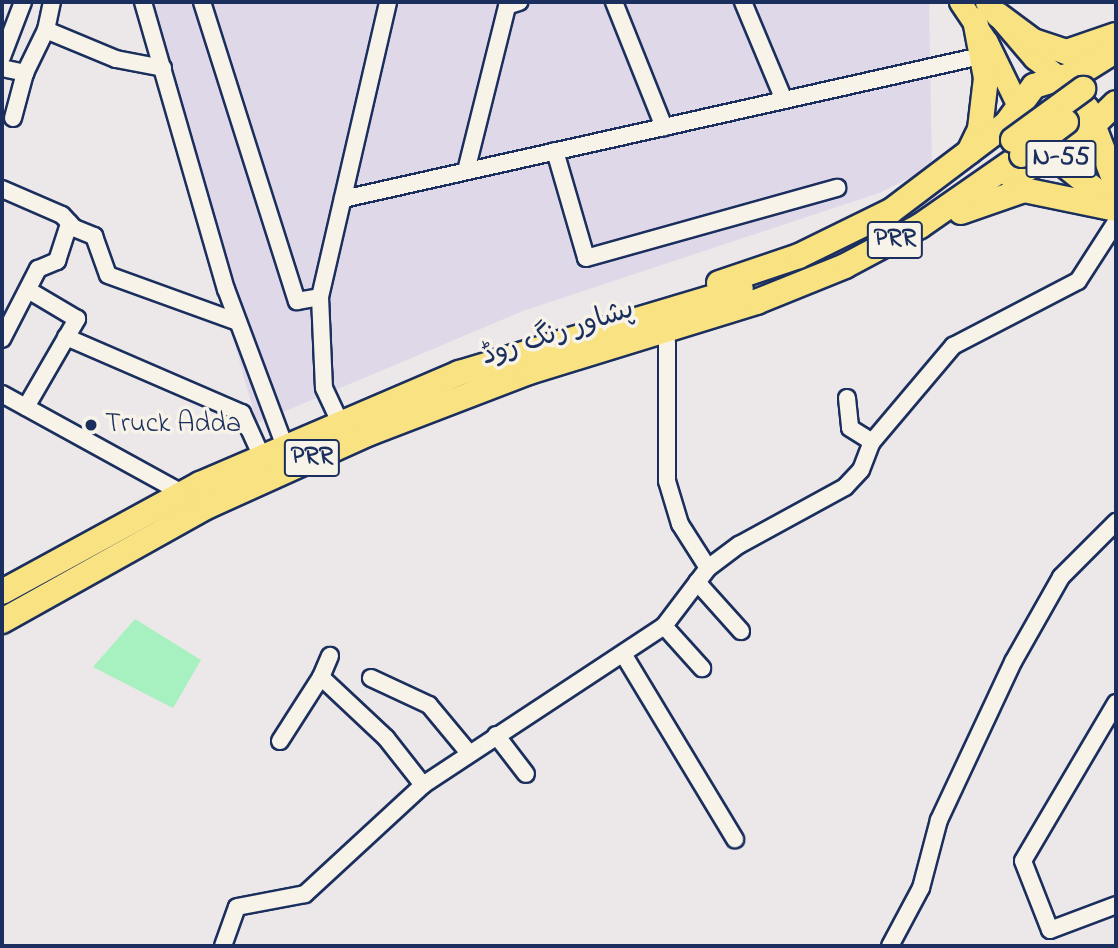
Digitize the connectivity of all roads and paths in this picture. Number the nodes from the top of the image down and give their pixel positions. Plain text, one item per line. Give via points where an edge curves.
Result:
1 (23, 2) edge
2 (52, 2) edge
3 (143, 2) edge
4 (202, 2) edge
5 (388, 2) edge
6 (519, 2) edge
7 (614, 2) edge
8 (743, 2) edge
9 (982, 23) edge
10 (46, 30) junction
11 (1116, 35) edge
12 (1116, 50) edge
13 (2, 57) edge
14 (1116, 65) edge
15 (2, 68) edge
16 (163, 68) junction
17 (25, 73) junction
18 (1059, 76) junction
19 (1116, 83) edge
20 (784, 100) junction
21 (1116, 103) edge
22 (1019, 108) junction
23 (13, 118) dead end
24 (1093, 124) junction
25 (664, 127) junction
26 (555, 151) junction
27 (1116, 152) edge
28 (1052, 154) junction
29 (966, 158) junction
30 (466, 171) junction
31 (837, 188) dead end
32 (2, 189) edge
33 (343, 198) junction
34 (1115, 200) edge
35 (961, 212) junction
36 (69, 223) junction
37 (27, 290) junction
38 (754, 294) junction
39 (320, 297) junction
40 (238, 322) junction
41 (638, 330) junction
42 (66, 337) junction
43 (2, 339) edge
44 (667, 342) junction
45 (2, 394) edge
46 (847, 398) dead end
47 (26, 407) junction
48 (340, 423) junction
49 (872, 442) junction
50 (285, 447) junction
51 (262, 457) junction
52 (182, 493) junction
53 (1116, 522) edge
54 (708, 568) junction
55 (696, 582) junction
56 (2, 592) edge
57 (2, 621) edge
58 (664, 626) junction
59 (741, 631) dead end
60 (330, 656) dead end
61 (625, 657) junction
62 (702, 668) dead end
63 (321, 677) junction
64 (370, 678) dead end
65 (1116, 704) edge
66 (496, 735) junction
67 (280, 741) dead end
68 (468, 752) junction
69 (526, 774) dead end
70 (423, 785) junction
71 (734, 839) dead end
72 (1116, 905) edge
73 (908, 916) junction
74 (223, 946) edge
75 (890, 946) edge
76 (906, 946) edge

1 - 13 street
2 - 10 street
3 - 16 street
4 - 39 street via 297,301
5 - 33 street
6 - 30 street via 507,6
7 - 25 street
8 - 20 street
9 - 11 highway via 1066,52
9 - 18 main road, N-55
9 - 20 street
9 - 22 main road, N-55
9 - 29 highway via 985,103
10 - 16 street via 116,59
10 - 17 street
12 - 18 highway via 1083,71
14 - 38 highway, پشاور رنگ روڈ / PRR, bridge via 903,217
15 - 17 street
16 - 40 street
17 - 23 street
18 - 22 highway via 1034,86
18 - 24 highway, N-55 via 1079,96
19 - 38 highway, پشاور رنگ روڈ / PRR, bridge via 920,226 845,267
20 - 25 street
21 - 24 highway
22 - 28 highway, N-55 via 1031,135
22 - 29 highway
24 - 28 highway via 1075,143
24 - 34 highway, N-55
25 - 26 street
26 - 30 street
26 - 31 street via 586,258
27 - 34 highway
28 - 34 highway, N-55
28 - 35 highway
29 - 41 highway via 930,187 842,237 655,306
30 - 33 street
32 - 36 street
33 - 39 street
34 - 35 highway via 1024,190
34 - 49 street via 1078,281 953,346
35 - 44 highway via 911,246 810,295
36 - 37 street via 57,261 38,269
36 - 40 street via 94,236 108,275
37 - 42 street via 77,319
37 - 43 street
38 - 41 highway, پشاور رنگ روڈ / PRR
39 - 48 street via 324,388
40 - 50 street
41 - 44 highway
41 - 48 highway, پشاور رنگ روڈ / PRR via 459,373
41 - 57 highway, پشاور رنگ روڈ / PRR via 264,478 113,555
42 - 47 street
42 - 51 street via 242,414
44 - 54 street via 667,481 680,524
45 - 47 street
46 - 49 street via 850,428
47 - 52 street
48 - 50 highway, پشاور رنگ روڈ / PRR
49 - 54 street via 861,470 845,487 738,544
50 - 51 highway, پشاور رنگ روڈ / PRR
51 - 52 highway, پشاور رنگ روڈ / PRR
52 - 56 highway, پشاور رنگ روڈ / PRR
53 - 73 street via 1061,576 1013,662 939,820
54 - 55 street
55 - 58 street
55 - 59 street
58 - 61 street
58 - 62 street
60 - 63 street
61 - 66 street
61 - 71 street
63 - 67 street
63 - 70 street via 386,738
64 - 68 street via 443,716
65 - 72 street via 1023,861 1050,930
66 - 68 street
66 - 69 street
68 - 70 street
70 - 74 street via 305,894 237,907
73 - 75 street
73 - 76 street

